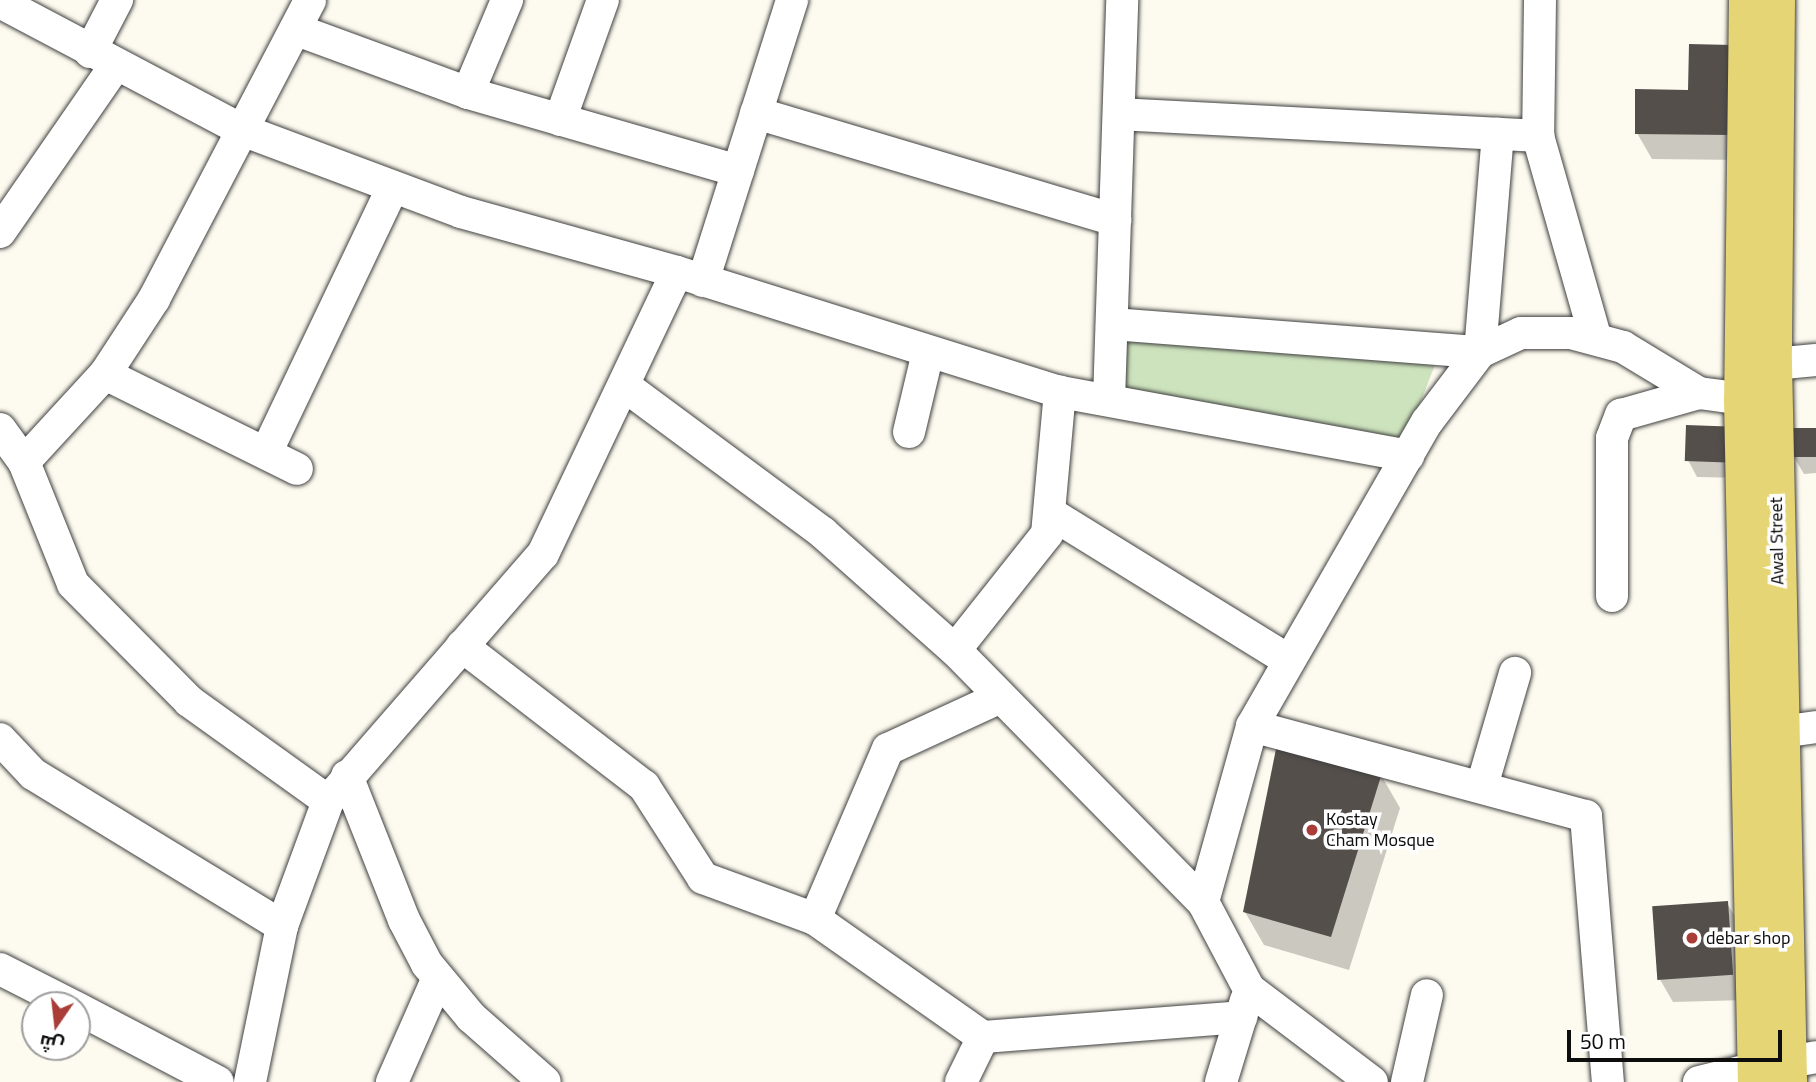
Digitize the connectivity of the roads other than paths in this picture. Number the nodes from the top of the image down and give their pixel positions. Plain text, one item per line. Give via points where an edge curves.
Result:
1 (117, 0) edge
2 (310, 0) edge
3 (507, 0) edge
4 (603, 0) edge
5 (1122, 0) edge
6 (1540, 0) edge
7 (1748, 0) edge
8 (1776, 0) edge
9 (0, 2) edge
10 (785, 2) edge
11 (297, 30) junction
12 (102, 59) junction
13 (468, 93) junction
14 (756, 113) junction
15 (1118, 114) junction
16 (560, 120) junction
17 (242, 130) junction
18 (1498, 134) junction
19 (1538, 136) junction
20 (738, 172) junction
21 (392, 189) junction
22 (1115, 220) junction
23 (0, 232) edge
24 (690, 277) junction
25 (1112, 324) junction
26 (1596, 339) junction
27 (928, 352) junction
28 (1480, 352) junction
29 (1816, 360) edge
30 (1773, 363) junction
31 (105, 374) junction
32 (626, 387) junction
33 (1060, 392) junction
34 (1699, 393) junction
35 (1743, 399) junction
36 (1110, 400) junction
37 (0, 429) edge
38 (909, 432) dead end
39 (266, 453) junction
40 (1408, 456) junction
41 (24, 462) junction
42 (297, 468) dead end
43 (1050, 513) junction
44 (1612, 596) dead end
45 (462, 646) junction
46 (955, 650) junction
47 (1288, 660) junction
48 (1515, 673) dead end
49 (999, 698) junction
50 (1252, 726) junction
51 (1799, 729) edge
52 (1, 741) edge
53 (348, 776) junction
54 (1482, 786) junction
55 (328, 802) junction
56 (1203, 902) junction
57 (815, 919) junction
58 (282, 926) junction
59 (0, 969) edge
60 (437, 980) junction
61 (43, 991) edge
62 (1427, 995) dead end
63 (1245, 1003) junction
64 (91, 1015) edge
65 (983, 1037) junction
66 (1781, 1070) edge
67 (218, 1082) edge
68 (250, 1082) edge
69 (392, 1082) edge
70 (545, 1082) edge
71 (961, 1082) edge
72 (1221, 1082) edge
73 (1372, 1082) edge
74 (1407, 1082) edge
75 (1608, 1082) edge
76 (1699, 1082) edge

1 - 12 street
2 - 11 street
3 - 13 street
4 - 16 street
5 - 15 street
6 - 19 street
7 - 35 main road, Awal Street
8 - 30 main road, Awal Street
9 - 12 street
10 - 14 street
11 - 13 street
11 - 17 street
12 - 17 street
12 - 23 street
13 - 16 street
14 - 20 street
14 - 22 street
15 - 18 street
15 - 22 street
16 - 20 street
17 - 21 street
17 - 31 street via 153,299
18 - 19 street
18 - 28 street
19 - 26 street
20 - 24 street
21 - 24 street
21 - 39 street
22 - 25 street
24 - 27 street
24 - 32 street
25 - 28 street
25 - 36 street
26 - 28 street via 1558,332 1521,333
26 - 34 street via 1623,347
27 - 33 street
27 - 38 street
28 - 40 street via 1427,422
29 - 30 street
30 - 51 main road, Awal Street
31 - 39 street
31 - 41 street
32 - 45 street via 543,554
32 - 46 street via 823,533
33 - 36 street
33 - 43 street
34 - 35 street
34 - 44 street via 1621,415 1612,438
35 - 66 main road, Awal Street
36 - 40 street
37 - 41 street
39 - 42 street
40 - 47 street
41 - 55 street via 73,584 189,701
43 - 46 street via 1047,534
43 - 47 street
45 - 53 street
45 - 57 street via 644,786 703,878
46 - 49 street
47 - 50 street
48 - 54 street
49 - 56 street
49 - 57 street via 888,748
50 - 54 street
50 - 56 street
51 - 66 main road, Awal Street
52 - 58 street via 33,774
53 - 55 street
53 - 60 street via 404,920
54 - 75 street via 1586,816
55 - 58 street via 299,869
56 - 63 street
57 - 65 street
58 - 68 street
59 - 61 street
60 - 69 street
60 - 70 street via 471,1017
62 - 74 street
63 - 65 street
63 - 72 street
63 - 73 street
64 - 67 street
65 - 71 street
66 - 76 street

